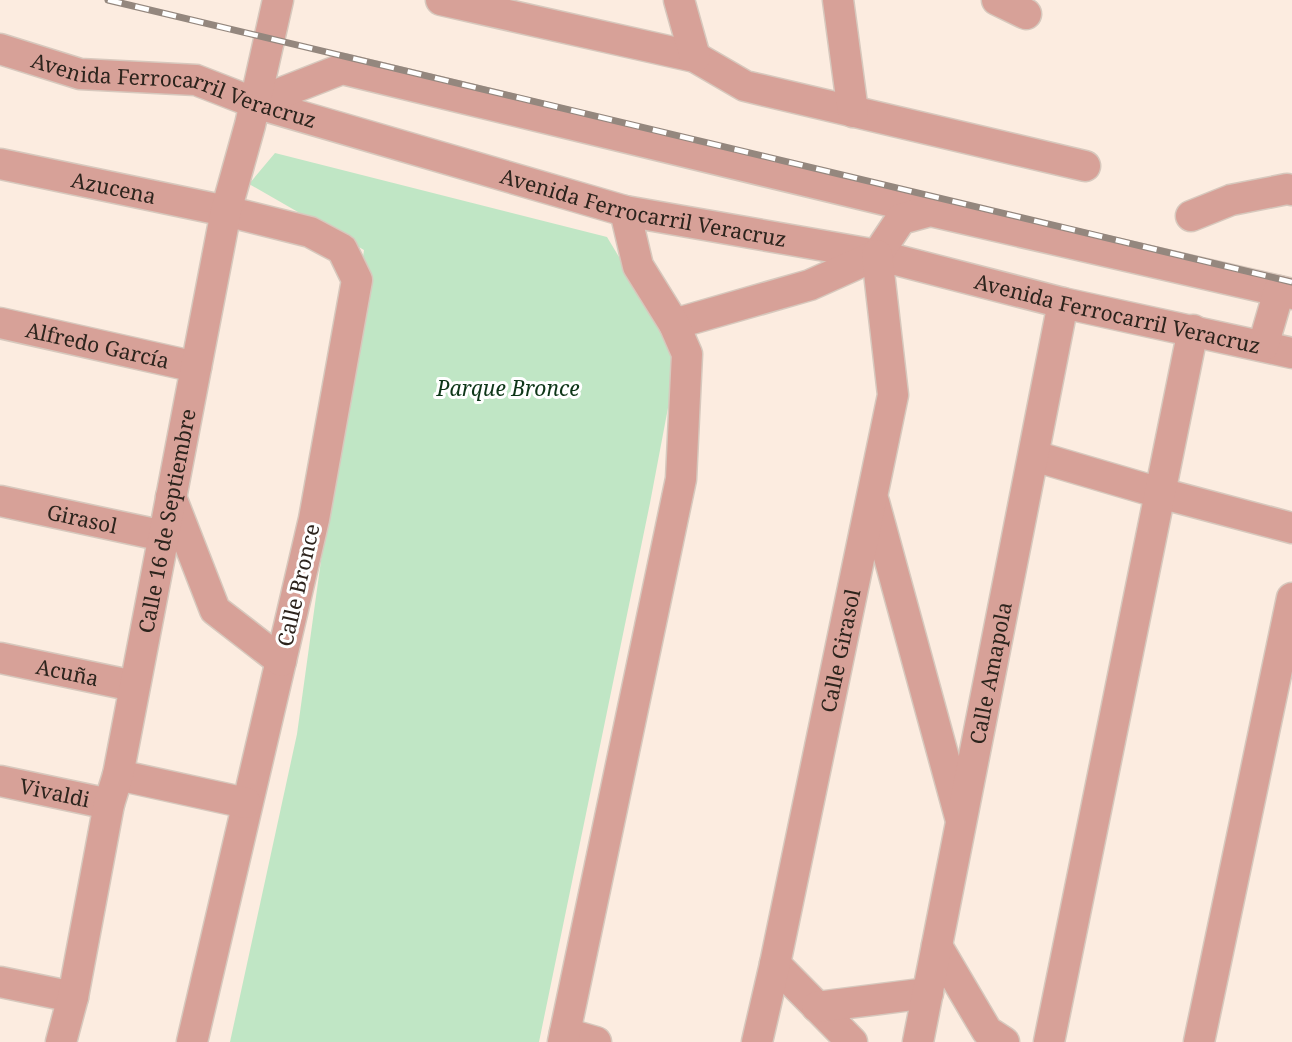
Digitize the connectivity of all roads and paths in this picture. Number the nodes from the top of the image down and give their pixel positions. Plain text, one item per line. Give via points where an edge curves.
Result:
1 (278, 0) edge
2 (441, 0) edge
3 (838, 0) edge
4 (997, 0) edge
5 (682, 1) edge
6 (1026, 14) dead end
7 (0, 49) edge
8 (695, 57) junction
9 (255, 103) junction
10 (853, 112) junction
11 (0, 164) edge
12 (1085, 166) dead end
13 (1292, 190) edge
14 (625, 211) junction
15 (930, 211) junction
16 (226, 212) junction
17 (1191, 216) dead end
18 (877, 255) junction
19 (1285, 292) edge
20 (1063, 303) junction
21 (0, 323) edge
22 (674, 324) junction
23 (1193, 330) junction
24 (1278, 349) edge
25 (196, 367) junction
26 (1034, 456) junction
27 (1160, 493) junction
28 (171, 496) junction
29 (872, 496) junction
30 (0, 501) edge
31 (1292, 528) edge
32 (164, 536) junction
33 (1292, 598) edge
34 (0, 658) edge
35 (280, 661) junction
36 (134, 686) junction
37 (118, 775) junction
38 (0, 781) edge
39 (246, 803) junction
40 (109, 804) junction
41 (961, 823) junction
42 (937, 946) junction
43 (775, 964) junction
44 (0, 982) edge
45 (928, 993) junction
46 (73, 997) junction
47 (817, 1007) junction
48 (564, 1037) edge
49 (61, 1042) edge
50 (192, 1042) edge
51 (596, 1042) edge
52 (756, 1042) edge
53 (852, 1042) edge
54 (918, 1042) edge
55 (1005, 1042) edge
56 (1049, 1042) edge
57 (1199, 1042) edge

1 - 9 street, Calle 16 de Septiembre
2 - 8 street
3 - 10 street
4 - 6 street
5 - 8 street
7 - 9 street, Avenida Ferrocarril Veracruz via 80,74 196,80
8 - 10 street via 745,86
9 - 14 street, Avenida Ferrocarril Veracruz
9 - 15 street via 342,69
9 - 16 street, Calle 16 de Septiembre
10 - 12 street
11 - 16 street, Azucena
13 - 17 street via 1231,200
14 - 18 street, Avenida Ferrocarril Veracruz
14 - 22 street via 638,266
15 - 18 street via 901,219
15 - 19 street
16 - 25 street, Calle 16 de Septiembre
16 - 35 street, Calle Bronce via 318,236 342,249 357,280 314,519
18 - 20 street, Avenida Ferrocarril Veracruz
18 - 22 street via 810,285
18 - 29 street, Calle Girasol via 893,395
19 - 24 street
20 - 23 street, Avenida Ferrocarril Veracruz
20 - 26 street, Calle Amapola
21 - 25 street, Alfredo García
22 - 48 street via 687,354 681,478
23 - 24 street, Avenida Ferrocarril Veracruz
23 - 27 street
25 - 28 street, Calle 16 de Septiembre
26 - 27 street
26 - 41 street, Calle Amapola
27 - 31 street
27 - 56 street
28 - 32 street, Calle 16 de Septiembre
28 - 35 street via 215,610
29 - 41 street
29 - 43 street, Calle Girasol
30 - 32 street, Girasol
32 - 36 street, Calle 16 de Septiembre
33 - 57 street
34 - 36 street, Acuña
35 - 39 street, Calle Bronce
36 - 37 street, Calle 16 de Septiembre
37 - 39 street
37 - 40 street, Calle 16 de Septiembre
38 - 40 street, Vivaldi
39 - 50 street, Calle Bronce
40 - 46 street, Calle 16 de Septiembre
41 - 42 street, Calle Amapola
42 - 45 street, Calle Amapola
42 - 55 street via 987,1031
43 - 47 street
43 - 52 street, Calle Girasol
44 - 46 street
45 - 47 street
45 - 54 street, Calle Amapola
46 - 49 street, Calle 16 de Septiembre
47 - 53 street
48 - 51 street

